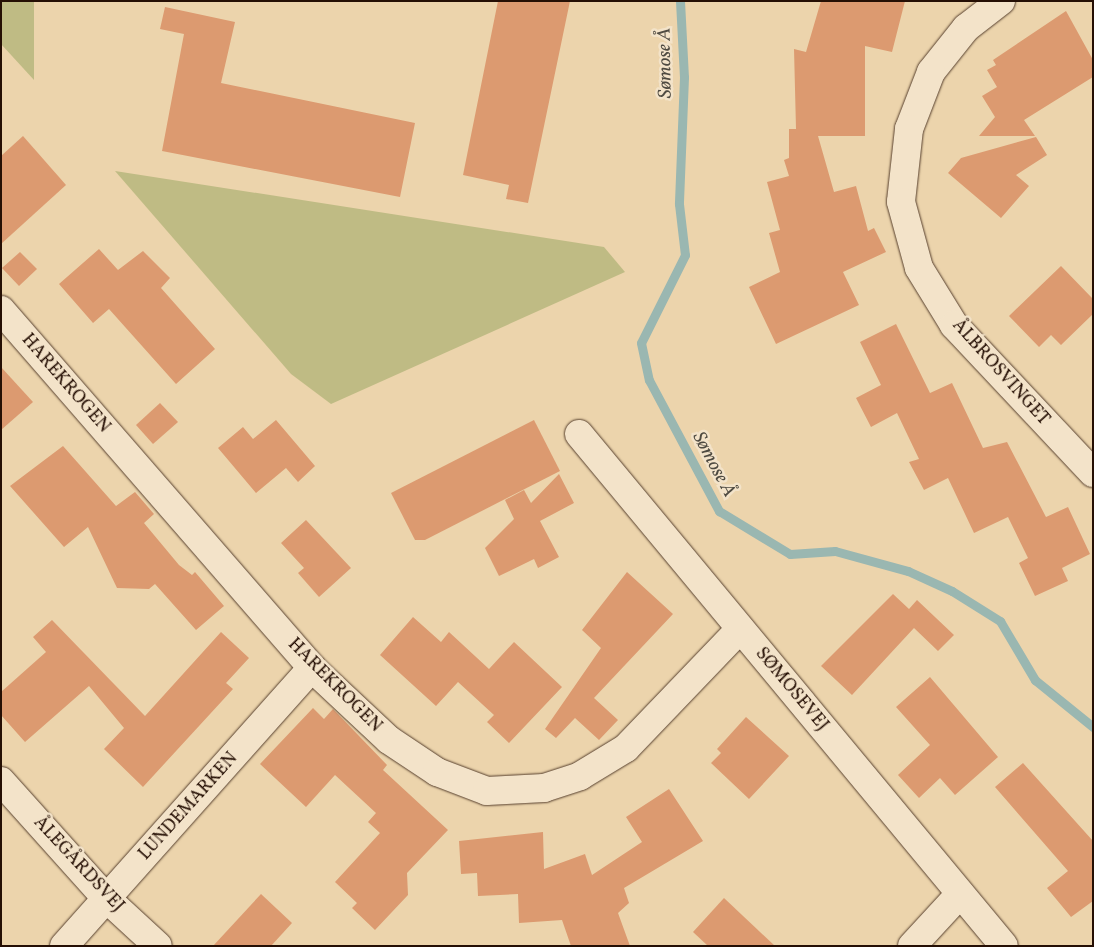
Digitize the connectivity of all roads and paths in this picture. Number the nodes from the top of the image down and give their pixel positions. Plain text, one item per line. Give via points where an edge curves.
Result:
1 (1001, 1) edge
2 (1, 310) edge
3 (579, 434) dead end
4 (1093, 473) edge
5 (740, 628) junction
6 (312, 668) junction
7 (1, 781) edge
8 (960, 894) junction
9 (107, 899) junction
10 (64, 946) edge
11 (158, 946) edge
12 (912, 946) edge
13 (1004, 946) edge

1 - 4 street, ÅLBROSVINGET via 966,28 931,72 909,129 901,202 919,268 954,325
2 - 6 street, HAREKROGEN
3 - 5 street, SØMOSEVEJ
5 - 6 street, HAREKROGEN via 626,748 580,776 544,788 487,791 437,772 389,740
5 - 8 street, SØMOSEVEJ
6 - 9 street, LUNDEMARKEN
7 - 9 street, ÅLEGÅRDSVEJ
8 - 12 street
8 - 13 street, SØMOSEVEJ
9 - 10 street, LUNDEMARKEN
9 - 11 street, ÅLEGÅRDSVEJ

